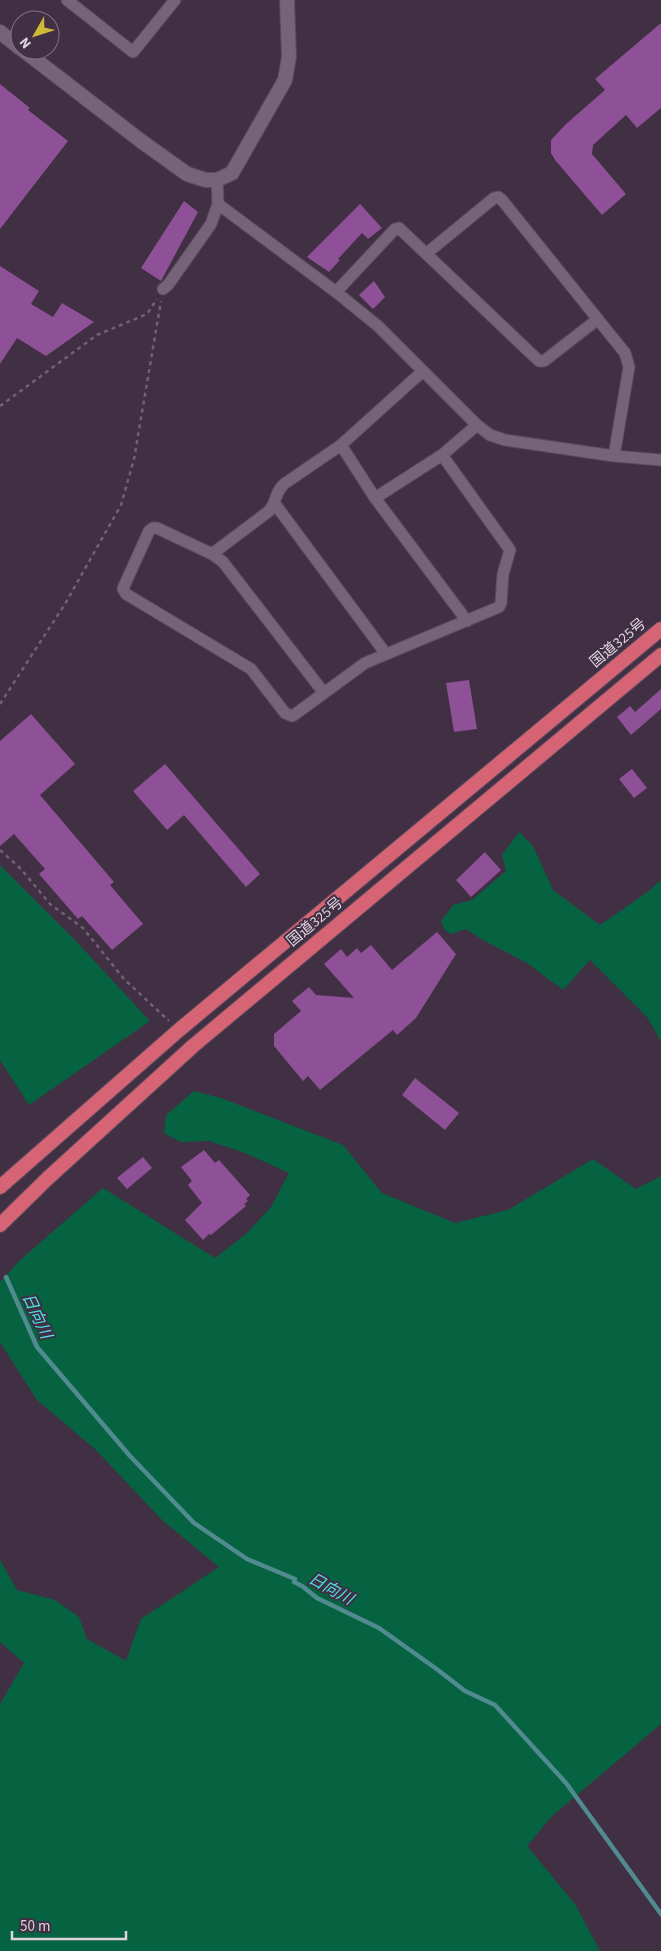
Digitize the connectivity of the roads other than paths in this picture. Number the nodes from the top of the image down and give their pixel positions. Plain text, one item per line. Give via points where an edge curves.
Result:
1 (68, 0) edge
2 (175, 0) edge
3 (287, 0) edge
4 (0, 32) edge
5 (10, 40) edge
6 (36, 60) edge
7 (217, 180) junction
8 (218, 204) junction
9 (427, 253) junction
10 (163, 289) road end
11 (336, 292) junction
12 (598, 319) junction
13 (423, 371) junction
14 (477, 425) junction
15 (342, 445) junction
16 (442, 455) junction
17 (614, 456) junction
18 (661, 460) edge
19 (375, 498) junction
20 (275, 504) junction
21 (212, 554) junction
22 (467, 621) junction
23 (661, 629) edge
24 (386, 654) junction
25 (661, 655) edge
26 (324, 693) junction
27 (0, 1187) edge
28 (0, 1225) edge

1 - 2 street via 133,52
3 - 7 street via 289,57 285,80 232,173
4 - 5 street
6 - 7 street via 187,174
7 - 8 street
8 - 10 street via 211,224
8 - 11 street
9 - 11 street via 404,230 395,229
9 - 12 street via 539,361 544,361
9 - 12 street via 498,197
11 - 13 street via 378,326
12 - 17 street via 625,353 629,368
13 - 14 street
13 - 15 street
14 - 16 street
14 - 17 street via 490,435 505,440
15 - 19 street
15 - 20 street via 284,484 278,491
16 - 19 street
16 - 22 street via 510,550 499,607
17 - 18 street
19 - 22 street
20 - 21 street
20 - 24 street
21 - 26 street via 227,565
21 - 26 street via 153,528 123,590 250,669 288,716
22 - 24 street
23 - 27 highway, 国道325号 via 179,1030
24 - 26 street via 365,663
25 - 28 highway, 国道325号 via 180,1056

